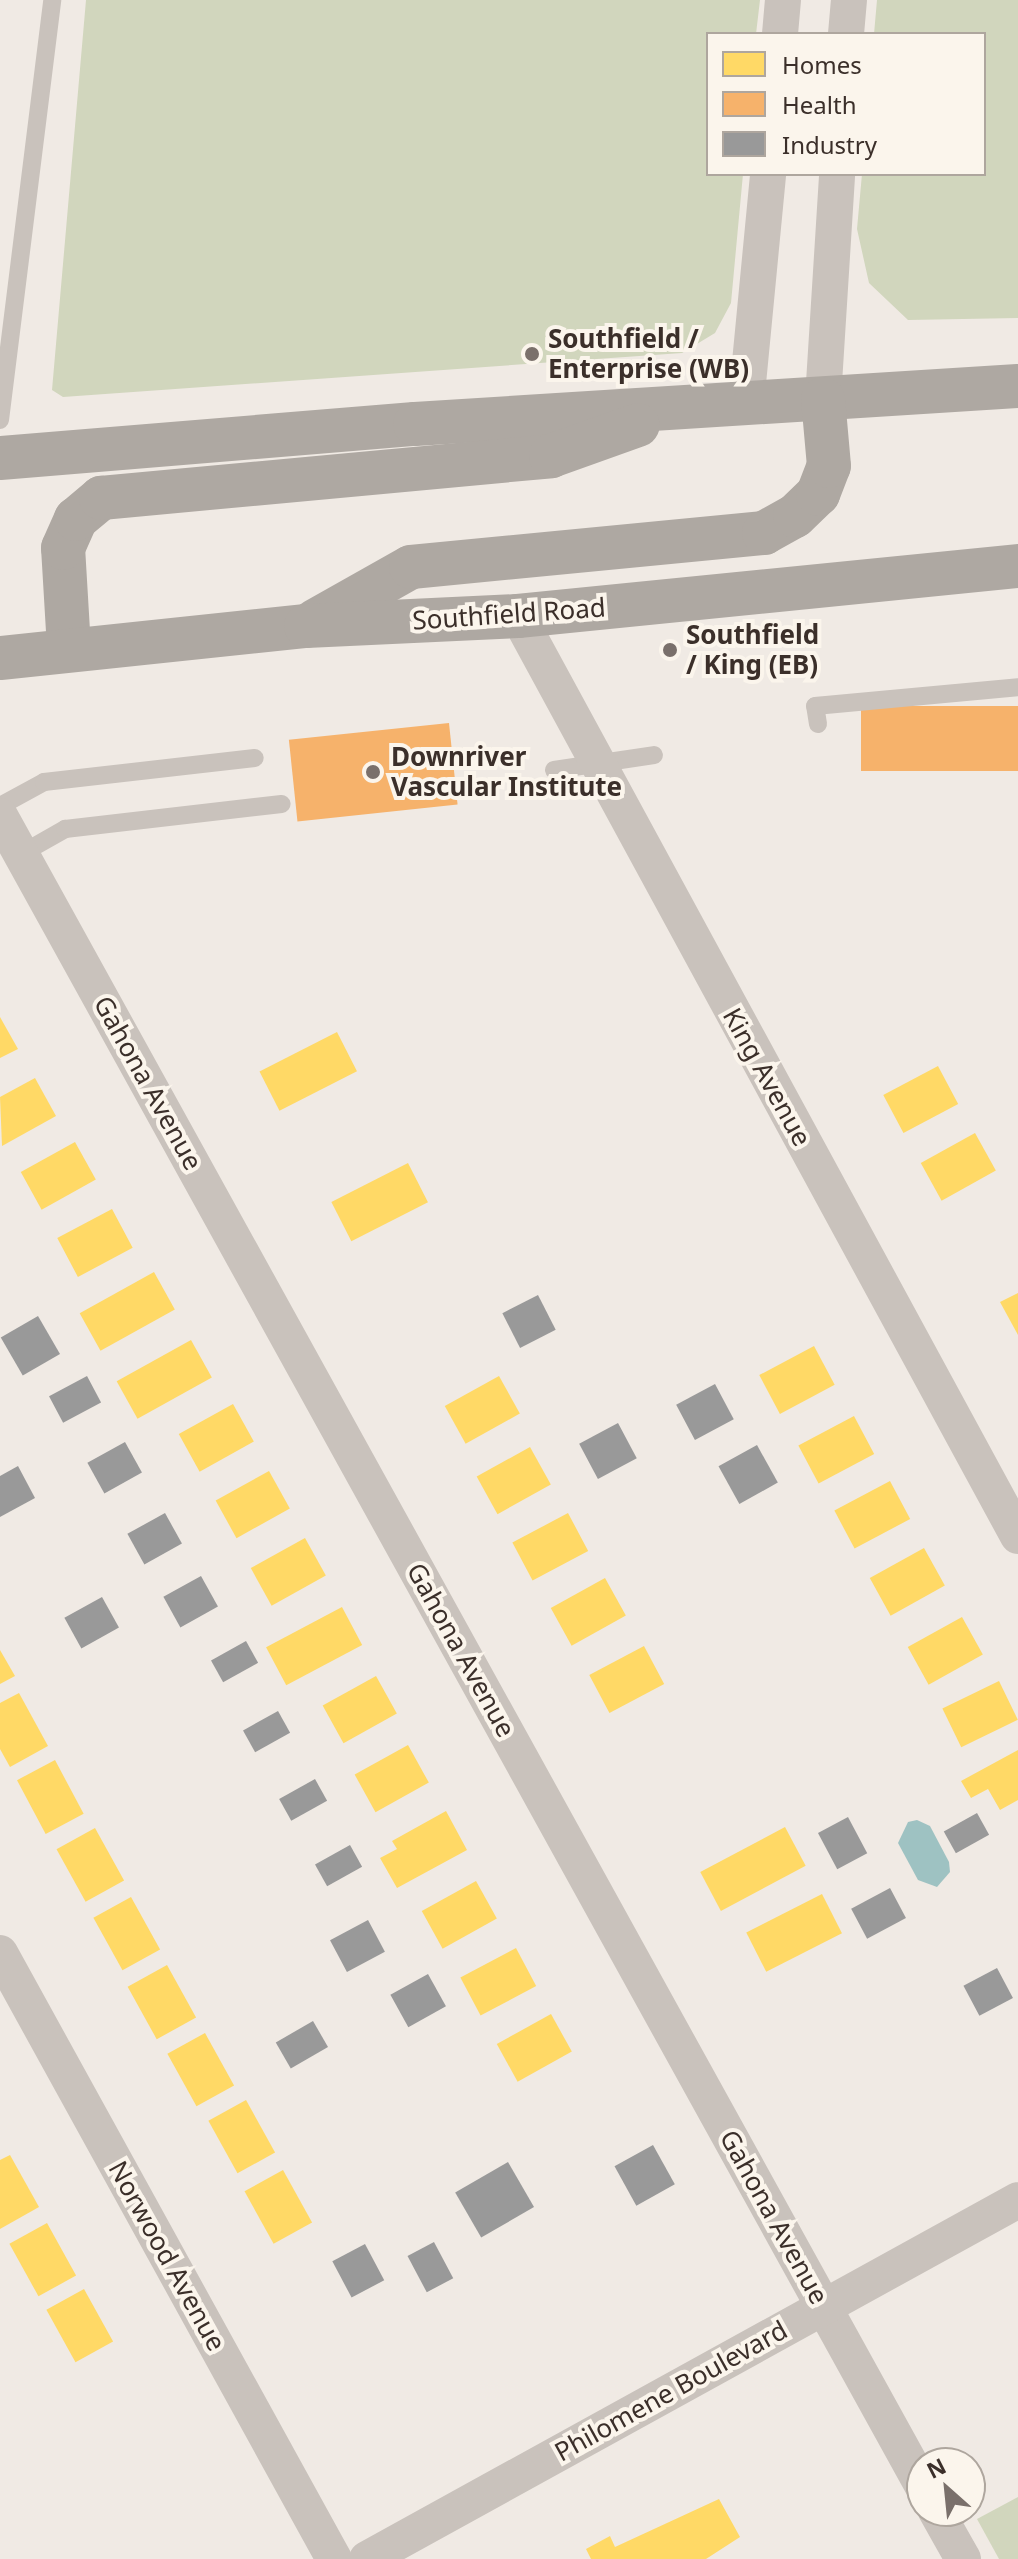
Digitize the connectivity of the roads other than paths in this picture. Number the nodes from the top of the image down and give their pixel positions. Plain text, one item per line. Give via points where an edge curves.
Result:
1 (52, 0) edge
2 (783, 0) edge
3 (849, 0) edge
4 (780, 32) edge
5 (846, 32) edge
6 (768, 176) edge
7 (837, 176) edge
8 (1018, 386) edge
9 (823, 399) junction
10 (746, 404) junction
11 (688, 407) junction
12 (0, 420) edge
13 (0, 458) edge
14 (1018, 566) edge
15 (518, 616) junction
16 (306, 626) junction
17 (69, 648) junction
18 (0, 658) edge
19 (1018, 687) edge
20 (818, 724) dead end
21 (654, 755) dead end
22 (255, 758) dead end
23 (597, 764) junction
24 (554, 770) dead end
25 (282, 804) dead end
26 (6, 827) edge
27 (1018, 1536) edge
28 (0, 1953) edge
29 (1018, 2200) edge
30 (824, 2307) junction
31 (906, 2456) edge
32 (945, 2527) edge
33 (334, 2559) edge
34 (367, 2559) edge
35 (963, 2559) edge

1 - 12 lane
2 - 4 street
3 - 5 street
6 - 10 street
7 - 9 street
8 - 9 highway
9 - 10 highway
9 - 16 highway via 829,466 818,494 795,516 764,533 411,567
10 - 11 highway
11 - 13 highway
11 - 17 highway via 551,456 101,498 76,519 63,548
14 - 15 highway, Southfield Road
15 - 16 highway, Southfield Road
15 - 23 street, King Avenue
16 - 17 highway, Southfield Road
17 - 18 highway, Southfield Road
19 - 20 lane via 815,706
21 - 23 lane
22 - 26 lane via 44,782
23 - 24 lane
23 - 27 street, King Avenue
25 - 26 lane via 65,829
26 - 30 street, Gahona Avenue
28 - 33 street, Norwood Avenue
29 - 30 street, Philomene Boulevard
30 - 31 street, Gahona Avenue
30 - 34 street, Philomene Boulevard
32 - 35 street

